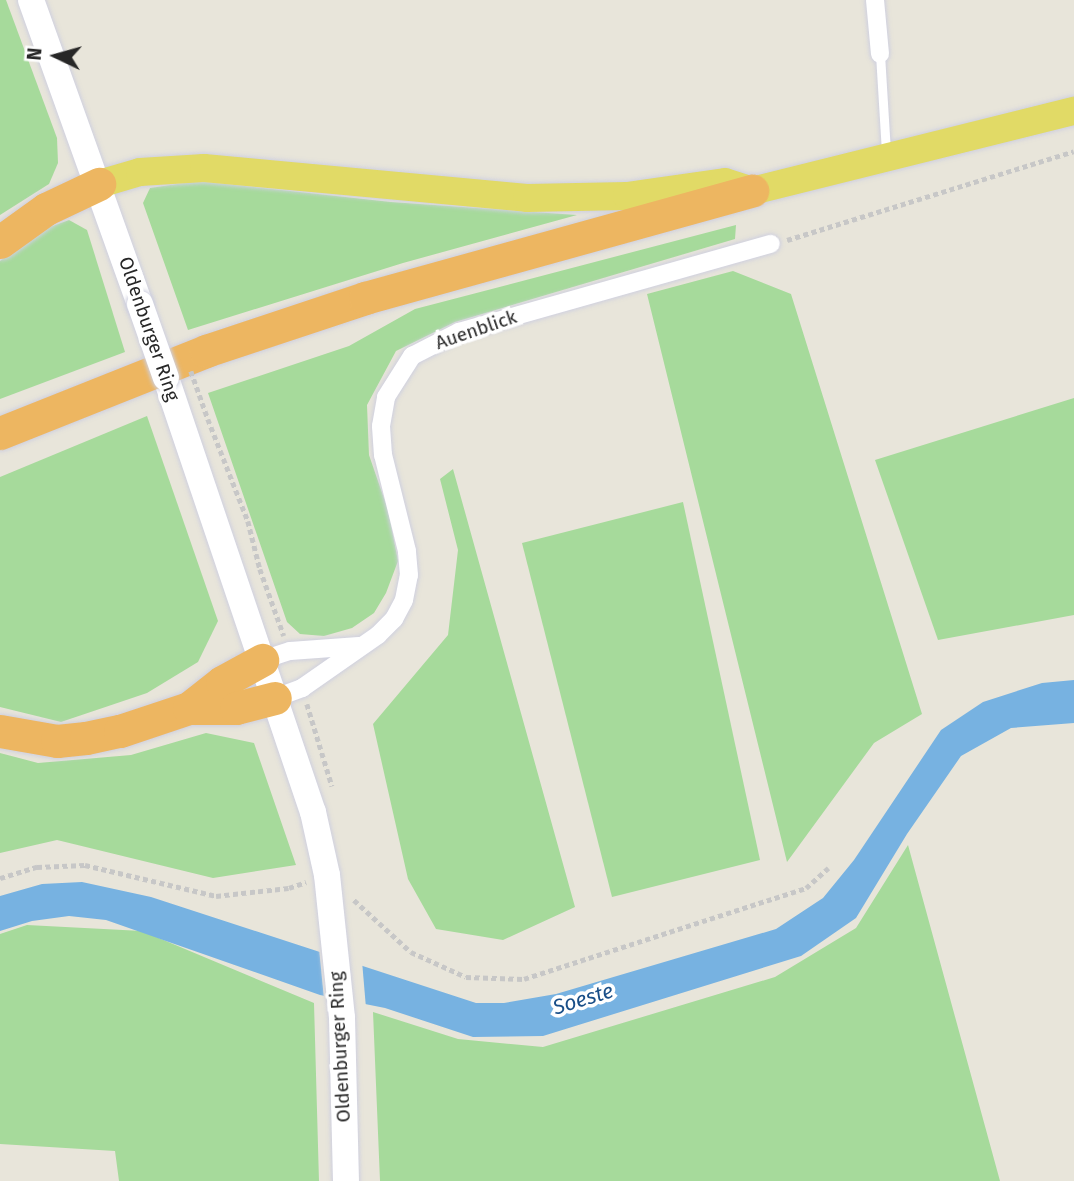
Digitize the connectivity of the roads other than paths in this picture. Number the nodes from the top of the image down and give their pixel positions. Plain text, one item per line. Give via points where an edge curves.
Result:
1 (32, 0) edge
2 (875, 0) edge
3 (880, 54) joint
4 (1074, 111) edge
5 (887, 158) junction
6 (99, 184) junction
7 (752, 191) junction
8 (0, 242) edge
9 (771, 244) road end
10 (71, 405) junction
11 (0, 433) edge
12 (0, 459) edge
13 (359, 646) junction
14 (262, 660) junction
15 (275, 698) junction
16 (189, 708) junction
17 (0, 731) edge
18 (345, 1181) edge

1 - 6 main road, Oldenburger Ring
2 - 3 street
3 - 5 lane
4 - 5 main road
5 - 7 main road
6 - 7 main road via 141,172 204,168 527,198 627,196 725,182
6 - 8 highway via 46,209
6 - 14 main road, Oldenburger Ring, bridge
7 - 10 highway via 365,298 206,351
9 - 13 street, Auenblick via 459,332 412,356 386,397 381,426 409,575 394,619
10 - 11 highway
10 - 12 highway via 51,436
13 - 14 street via 290,651
13 - 15 street, Auenblick via 302,688
14 - 15 main road, Oldenburger Ring
14 - 16 highway via 222,682
15 - 16 highway via 236,708
15 - 18 main road, Oldenburger Ring via 313,812 330,896 342,1018
16 - 17 highway via 86,738 57,741

